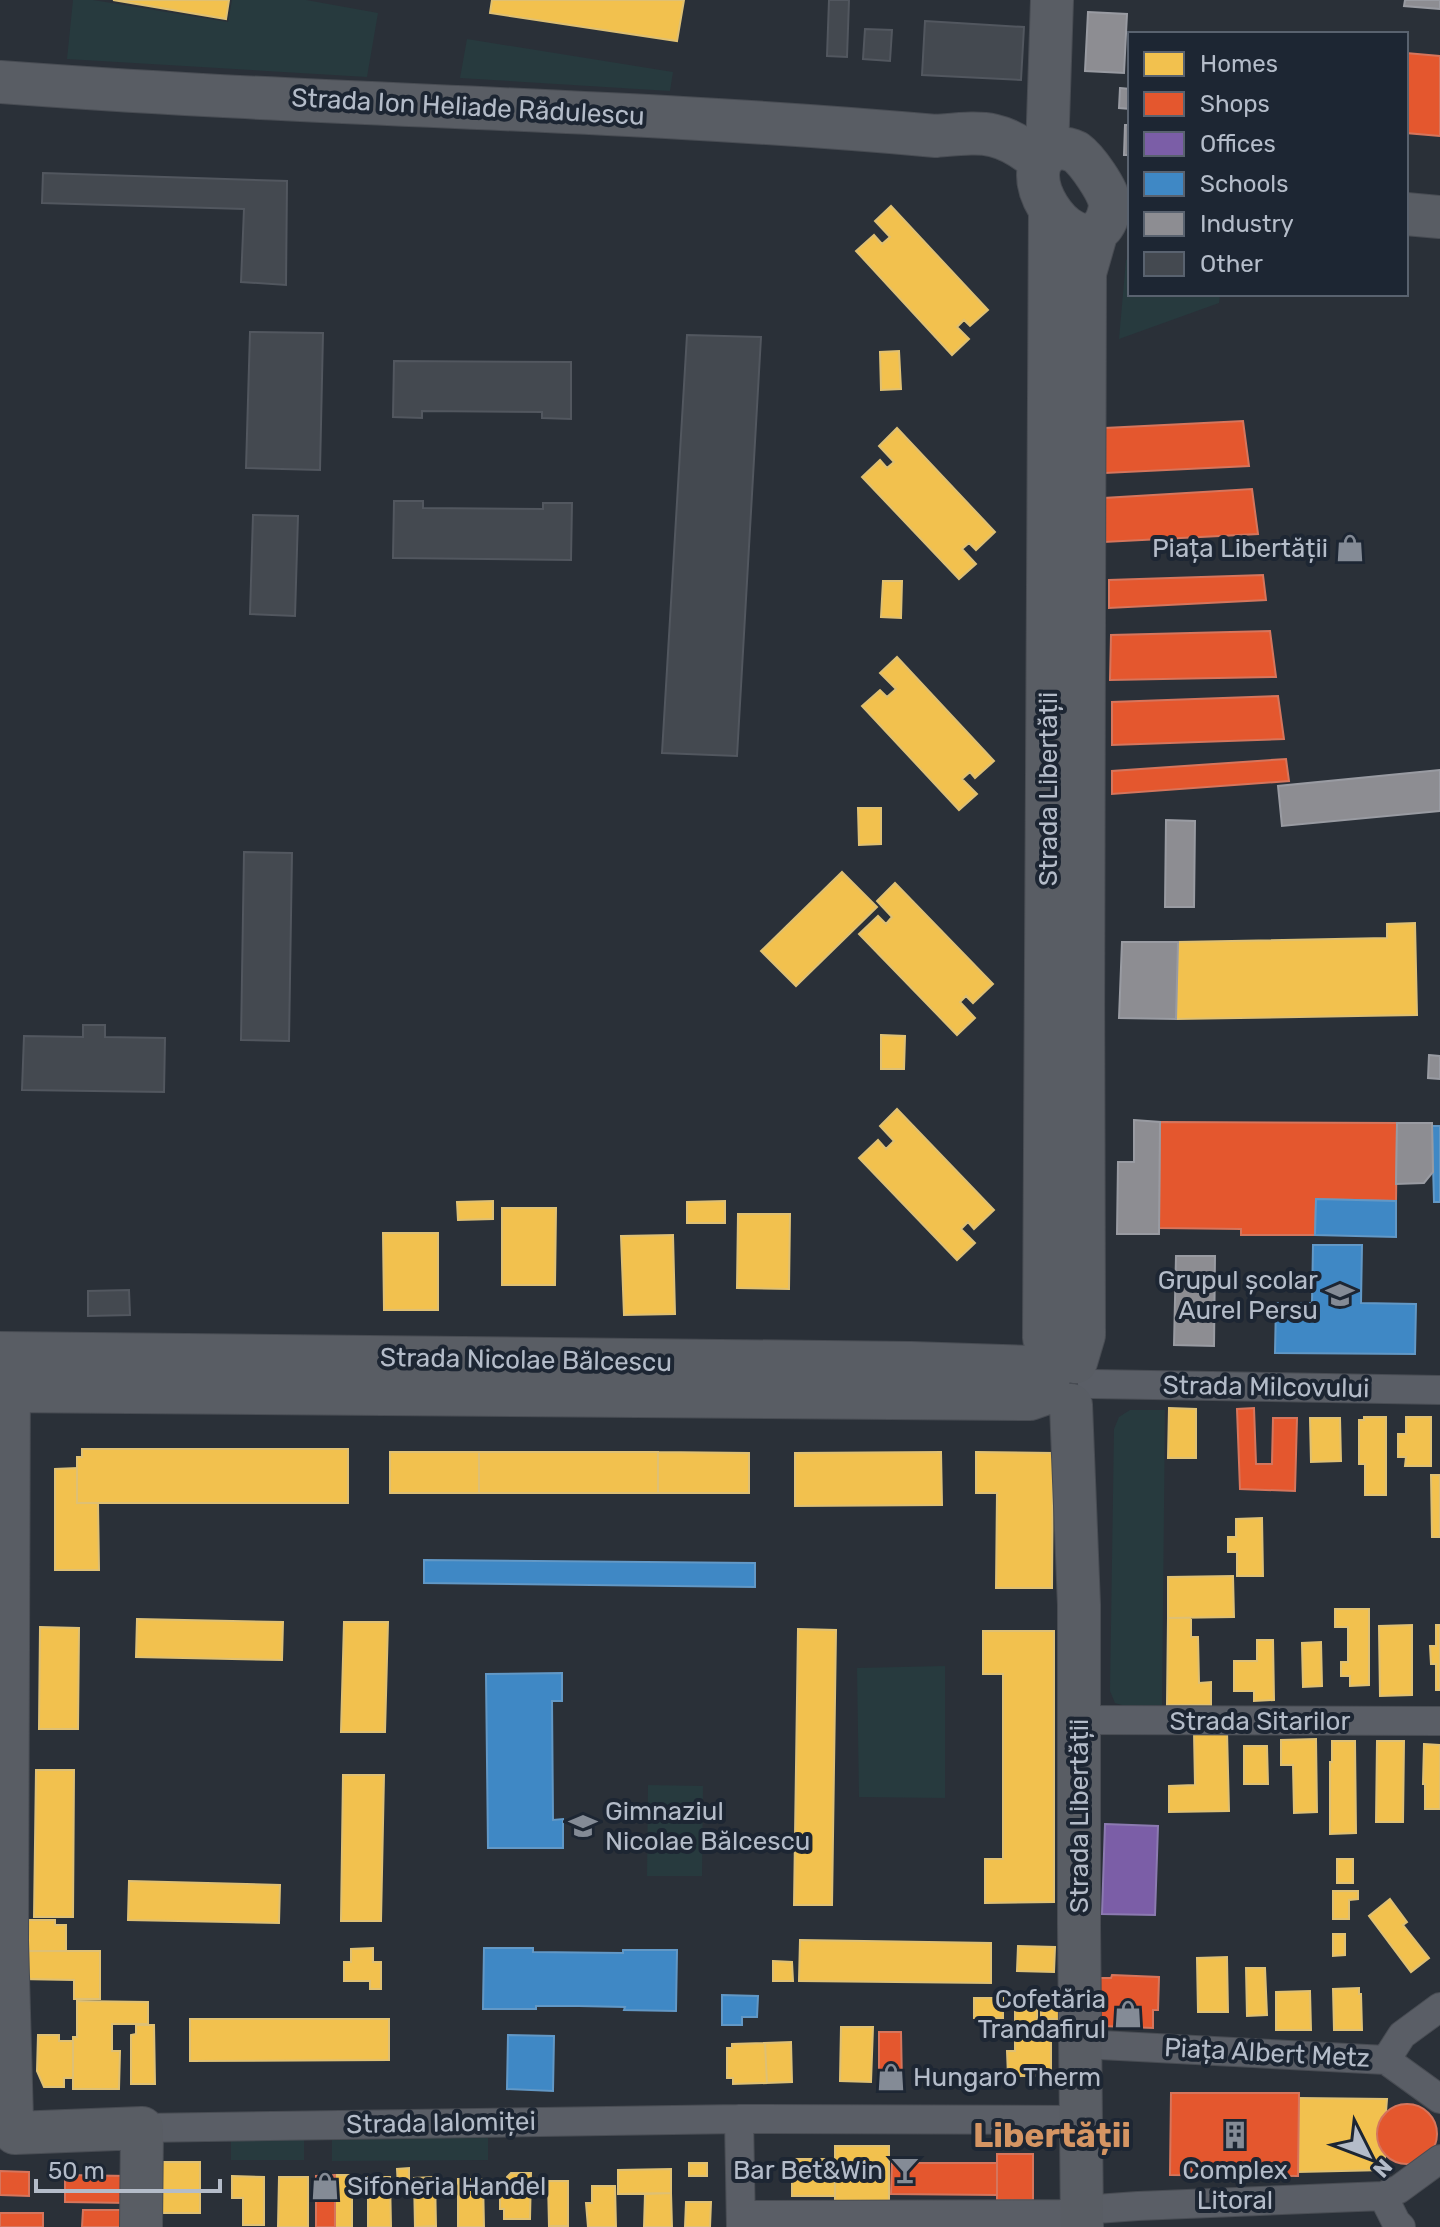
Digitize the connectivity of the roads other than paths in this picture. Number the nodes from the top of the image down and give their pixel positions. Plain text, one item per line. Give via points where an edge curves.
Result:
1 (1052, 29) edge
2 (0, 82) edge
3 (978, 132) junction
4 (936, 136) junction
5 (1077, 163) edge
6 (1048, 207) junction
7 (1408, 214) edge
8 (1440, 217) edge
9 (1115, 228) edge
10 (5, 1372) edge
11 (1066, 1380) junction
12 (1440, 1390) edge
13 (4, 1697) edge
14 (1080, 1720) junction
15 (1440, 1721) edge
16 (4, 1941) edge
17 (1440, 2007) edge
18 (1081, 2044) junction
19 (1386, 2060) junction
20 (1440, 2099) edge
21 (739, 2119) junction
22 (1081, 2120) junction
23 (142, 2128) junction
24 (7, 2129) edge
25 (1440, 2159) edge
26 (1383, 2196) junction
27 (1082, 2218) edge
28 (741, 2221) edge
29 (141, 2227) edge
30 (1401, 2227) edge

1 - 3 main road via 1026,101 1007,120
1 - 5 main road
2 - 4 main road, Strada Ion Heliade Rădulescu via 682,116
3 - 4 main road, Strada Ion Heliade Rădulescu
3 - 5 main road, Strada Ion Heliade Rădulescu
4 - 6 main road, Strada Ion Heliade Rădulescu via 985,153
5 - 6 main road, Strada Libertății via 1038,172
5 - 9 main road, Strada Libertății via 1110,203 1108,215
6 - 9 main road, Strada Ion Heliade Rădulescu via 1071,232
6 - 11 main road, Strada Libertății via 1044,1338
7 - 8 main road
9 - 11 main road, Strada Libertății via 1085,273 1084,1335
10 - 11 main road, Strada Nicolae Bălcescu via 772,1379 1010,1366 1031,1367
10 - 13 main road
11 - 12 street, Strada Milcovului
11 - 14 main road, Strada Libertății
13 - 16 main road
14 - 15 street, Strada Sitarilor
14 - 18 main road, Strada Libertății
16 - 24 main road
17 - 19 street via 1402,2035
18 - 19 street, Piața Albert Metz
18 - 22 main road, Strada Libertății
19 - 20 street, Piața Albert Metz
21 - 22 street
21 - 23 street, Strada Ialomiței
21 - 28 street
22 - 27 main road, Strada Libertății
23 - 24 main road
23 - 29 main road
25 - 26 street
26 - 27 street
26 - 30 street
27 - 28 street via 1062,2214

